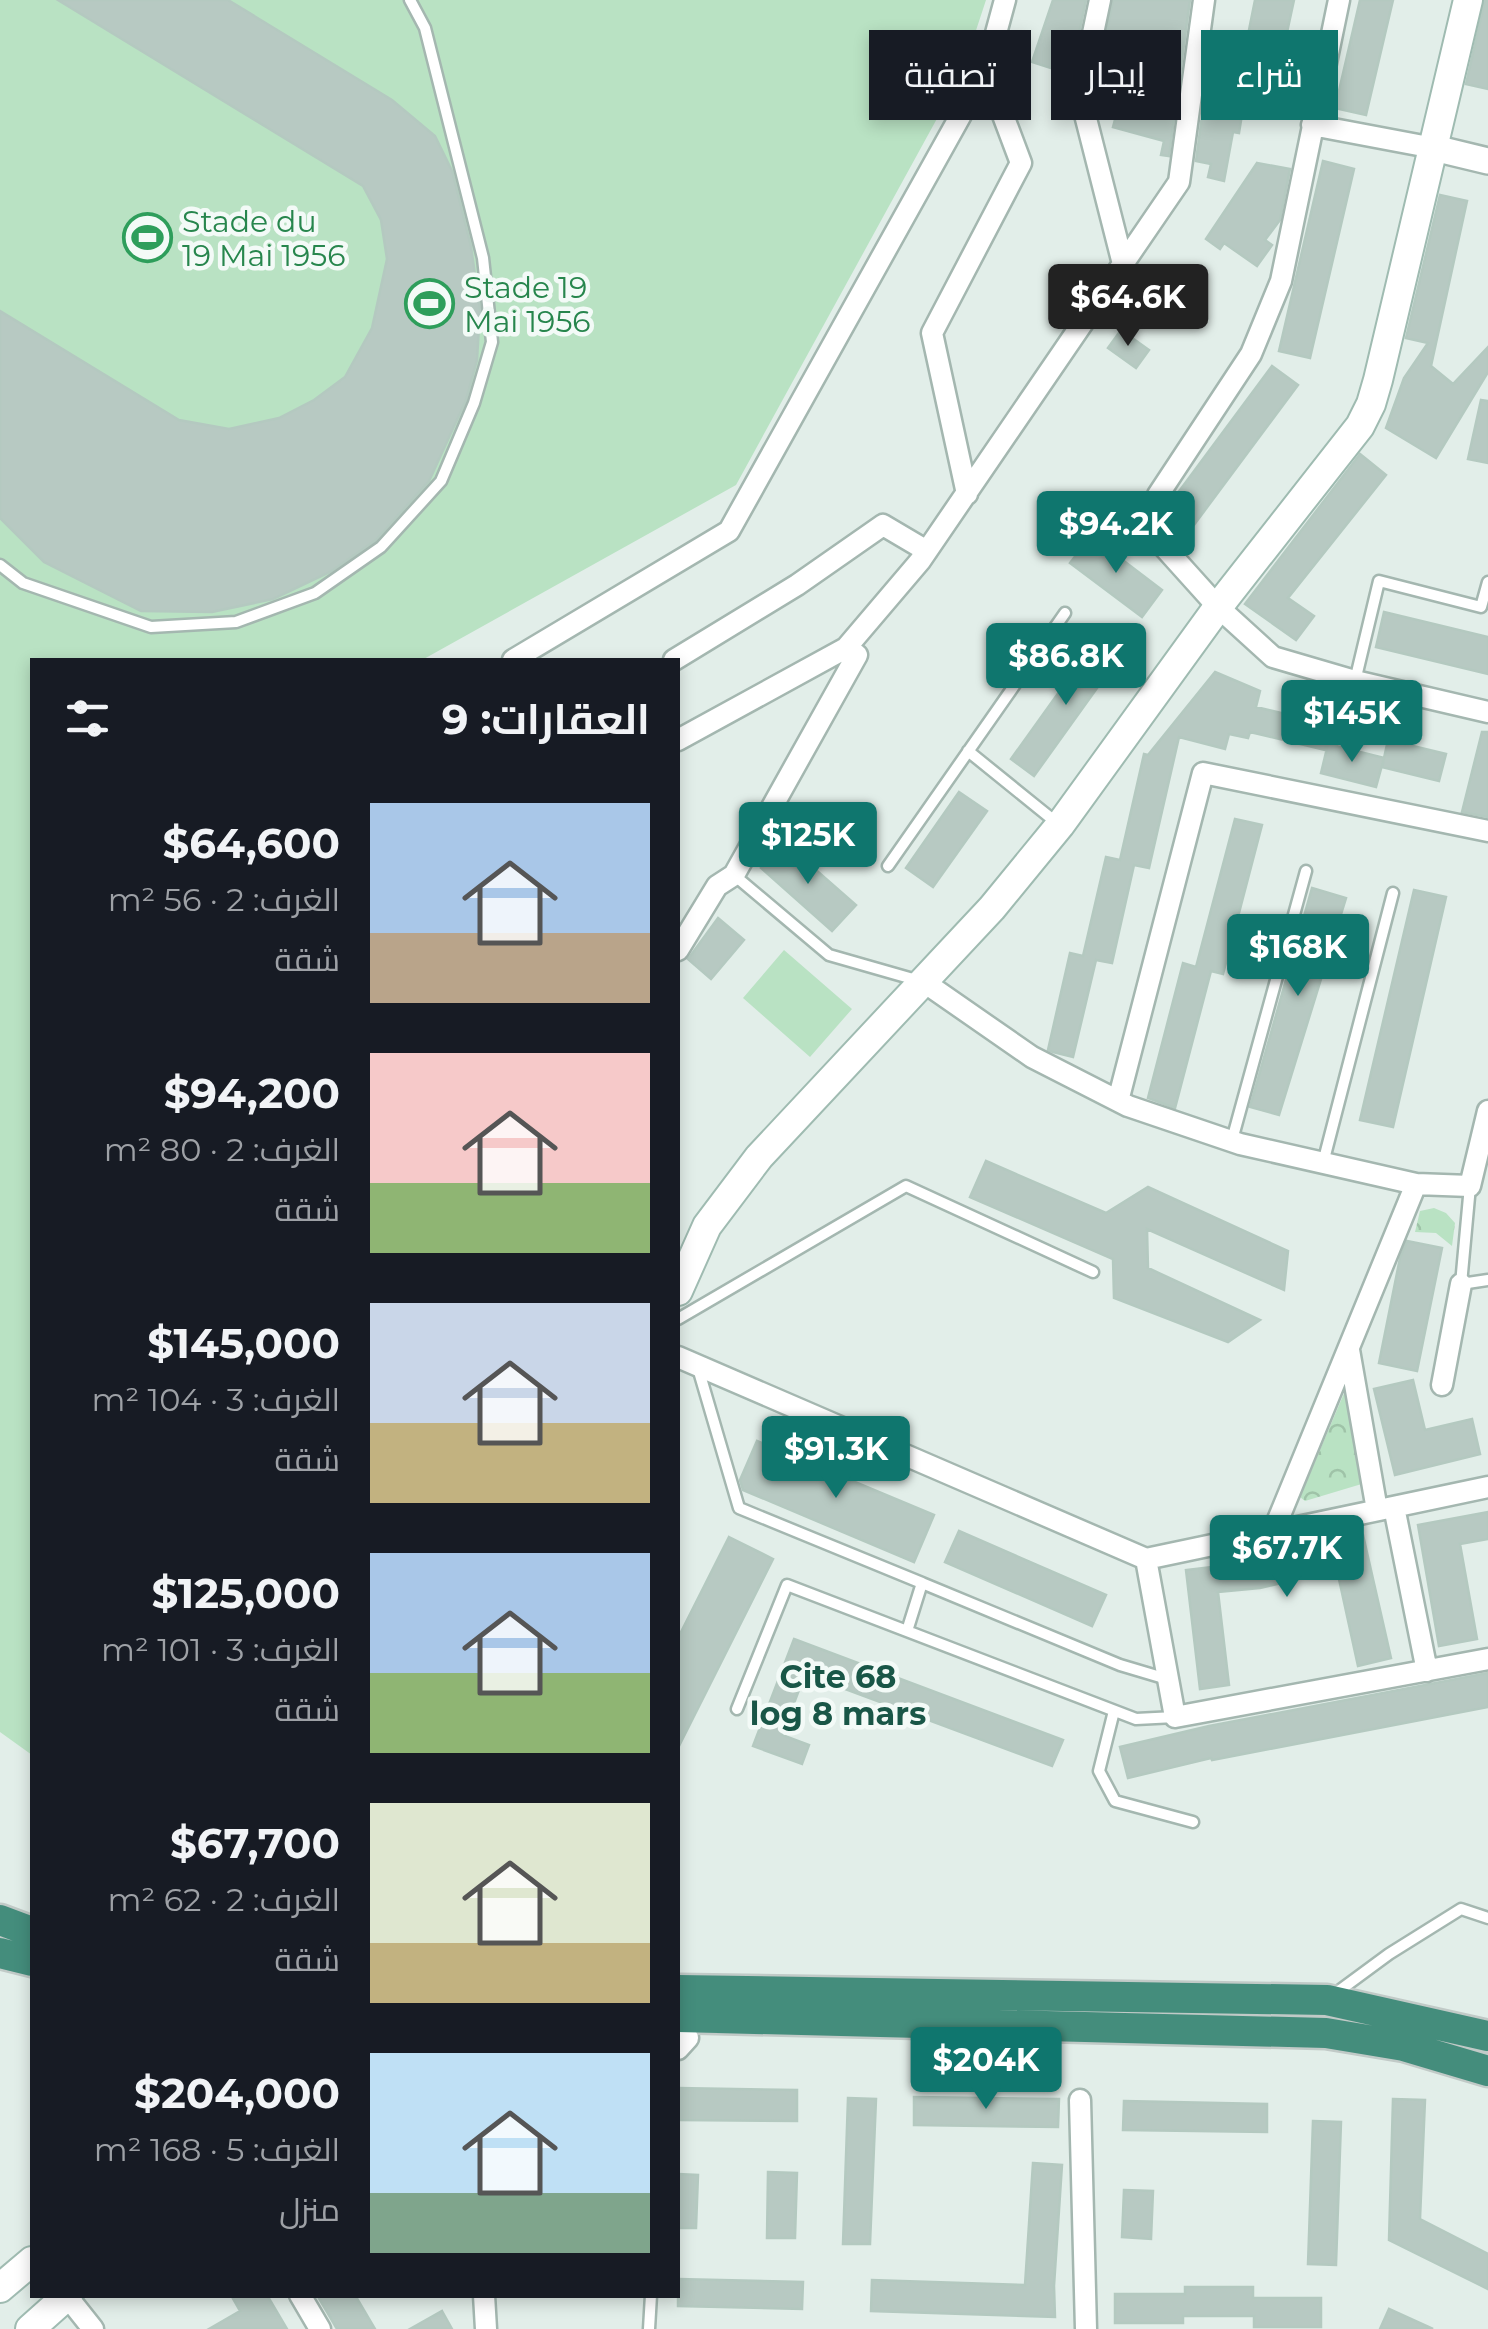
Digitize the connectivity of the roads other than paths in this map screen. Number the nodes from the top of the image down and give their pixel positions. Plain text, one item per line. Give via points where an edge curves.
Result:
1 (410, 0) edge
2 (1005, 0) edge
3 (1100, 0) edge
4 (1204, 0) edge
5 (1339, 0) edge
6 (1468, 0) edge
7 (997, 30) edge
8 (958, 120) edge
9 (1004, 120) edge
10 (1312, 125) junction
11 (1434, 148) junction
12 (1488, 161) edge
13 (1124, 264) junction
14 (966, 494) junction
15 (927, 552) junction
16 (0, 566) edge
17 (1488, 582) edge
18 (1218, 607) junction
19 (1065, 612) dead end
20 (846, 648) junction
21 (515, 658) edge
22 (677, 658) edge
23 (1354, 681) junction
24 (1488, 712) edge
25 (680, 739) edge
26 (968, 751) junction
27 (1060, 825) junction
28 (1488, 831) edge
29 (888, 866) dead end
30 (1306, 871) dead end
31 (734, 875) junction
32 (1393, 893) dead end
33 (680, 947) edge
34 (924, 982) junction
35 (1118, 1101) junction
36 (1488, 1112) edge
37 (1231, 1141) junction
38 (1323, 1163) junction
39 (1416, 1184) junction
40 (1479, 1191) edge
41 (1094, 1272) dead end
42 (1488, 1280) edge
43 (1461, 1284) junction
44 (680, 1287) edge
45 (680, 1318) edge
46 (1348, 1349) junction
47 (687, 1361) edge
48 (1442, 1385) dead end
49 (1488, 1487) edge
50 (1386, 1509) junction
51 (1273, 1532) junction
52 (1146, 1559) junction
53 (922, 1584) junction
54 (907, 1631) junction
55 (1488, 1659) edge
56 (1427, 1670) junction
57 (1168, 1680) junction
58 (737, 1709) dead end
59 (1114, 1711) junction
60 (1174, 1717) junction
61 (1193, 1822) dead end
62 (1488, 1918) edge
63 (0, 1953) edge
64 (30, 1960) edge
65 (680, 1971) edge
66 (680, 1990) edge
67 (774, 1991) junction
68 (1327, 2000) junction
69 (680, 2035) edge
70 (1488, 2036) edge
71 (1488, 2071) edge
72 (1080, 2100) dead end
73 (30, 2263) edge
74 (0, 2288) edge
75 (64, 2298) edge
76 (69, 2298) edge
77 (302, 2298) edge
78 (484, 2298) edge
79 (650, 2298) edge
80 (30, 2329) edge
81 (93, 2329) edge
82 (320, 2329) edge
83 (486, 2329) edge
84 (649, 2329) edge
85 (1086, 2329) edge

1 - 16 lane via 425,28 479,241 492,342 441,481 381,547 315,593 236,622 151,628 22,583
2 - 7 street
3 - 13 street via 1080,94
4 - 13 street via 1178,182
5 - 10 street
6 - 11 main road
8 - 21 street via 729,532
9 - 14 street via 1020,163 932,333
10 - 11 street
10 - 18 street via 1280,280 1251,354 1149,518 1154,536
11 - 12 street
11 - 18 main road via 1371,404 1346,446
13 - 14 street
14 - 15 street
15 - 20 street
15 - 22 street via 883,525
17 - 23 lane via 1480,606 1379,582
18 - 23 street via 1273,656
18 - 27 main road
19 - 26 lane
20 - 25 street
20 - 31 street via 856,655
23 - 24 street
26 - 27 lane
26 - 29 lane
27 - 34 main road
28 - 35 street via 1203,773
30 - 37 lane
31 - 33 street via 717,886
31 - 34 lane via 829,955
32 - 38 lane
34 - 35 street via 1032,1057
34 - 44 main road via 759,1158 707,1226
35 - 37 street
36 - 40 street
37 - 38 street
38 - 39 street
39 - 40 street
39 - 46 street
40 - 43 lane
41 - 45 lane via 906,1186
42 - 43 lane
43 - 48 street
46 - 50 street
46 - 51 street
47 - 52 street
47 - 53 lane via 739,1508
49 - 50 street
50 - 51 street
50 - 56 street
51 - 52 street
52 - 57 street
53 - 54 lane
53 - 57 lane
54 - 58 lane via 787,1584
54 - 59 lane
55 - 56 street
56 - 60 street
57 - 60 street
59 - 60 lane via 1136,1719
59 - 61 lane via 1099,1771 1115,1801
62 - 68 lane via 1461,1909
63 - 64 highway
65 - 67 highway
66 - 67 highway
67 - 68 highway
68 - 70 highway
69 - 71 highway via 786,2020 1326,2033 1404,2046
72 - 85 street
73 - 74 main road
75 - 80 main road
76 - 81 street
77 - 82 street
78 - 83 street
79 - 84 lane

